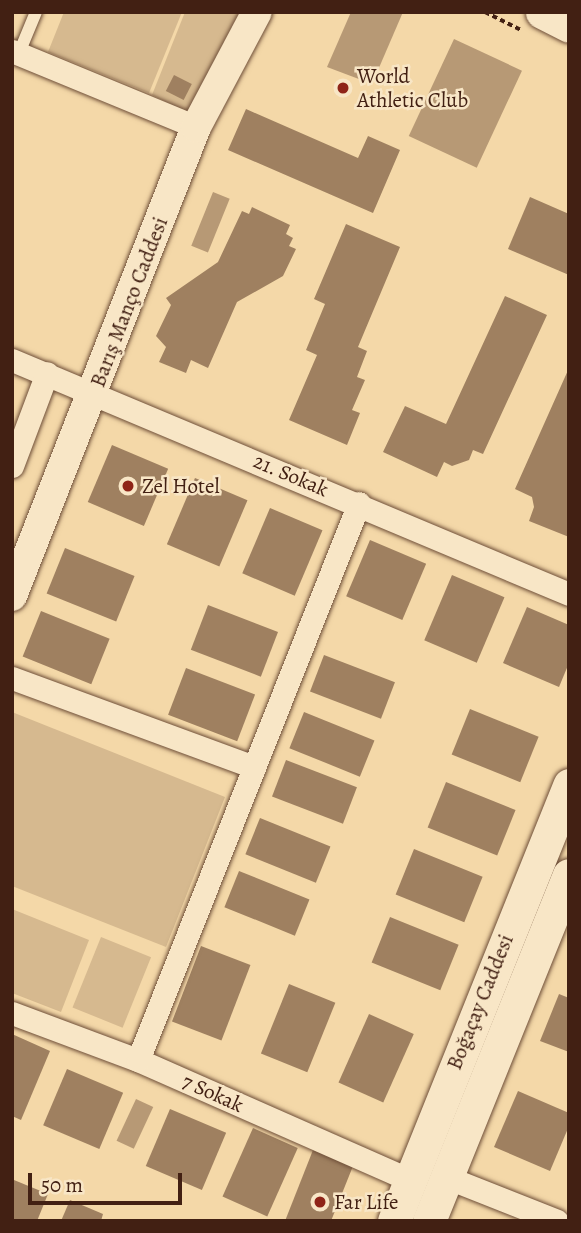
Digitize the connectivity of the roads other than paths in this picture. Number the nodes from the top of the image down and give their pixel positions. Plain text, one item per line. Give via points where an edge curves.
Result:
1 (36, 12) edge
2 (257, 12) edge
3 (542, 12) edge
4 (569, 26) edge
5 (14, 58) edge
6 (196, 127) junction
7 (12, 359) edge
8 (47, 373) junction
9 (94, 393) junction
10 (12, 466) edge
11 (359, 503) junction
12 (569, 594) edge
13 (12, 596) edge
14 (12, 678) edge
15 (254, 767) junction
16 (569, 785) edge
17 (569, 875) edge
18 (12, 1013) edge
19 (138, 1060) junction
20 (446, 1177) junction
21 (410, 1180) junction
22 (394, 1221) edge
23 (429, 1221) edge
24 (557, 1221) edge

1 - 5 lane
2 - 6 street, Barış Manço Caddesi
3 - 4 main road
5 - 6 street
6 - 9 street, Barış Manço Caddesi
7 - 8 street, 21. Sokak
8 - 9 street, 21. Sokak
8 - 10 street
9 - 11 street, 21. Sokak
9 - 13 street, Barış Manço Caddesi
11 - 12 street, 21. Sokak
11 - 15 street
14 - 15 street
15 - 19 street
16 - 21 main road, Boğaçay Caddesi
17 - 20 main road, Boğaçay Caddesi
18 - 19 street, 7 Sokak
19 - 21 street, 7 Sokak
20 - 23 main road, Boğaçay Caddesi
20 - 24 street
21 - 22 main road, Boğaçay Caddesi

